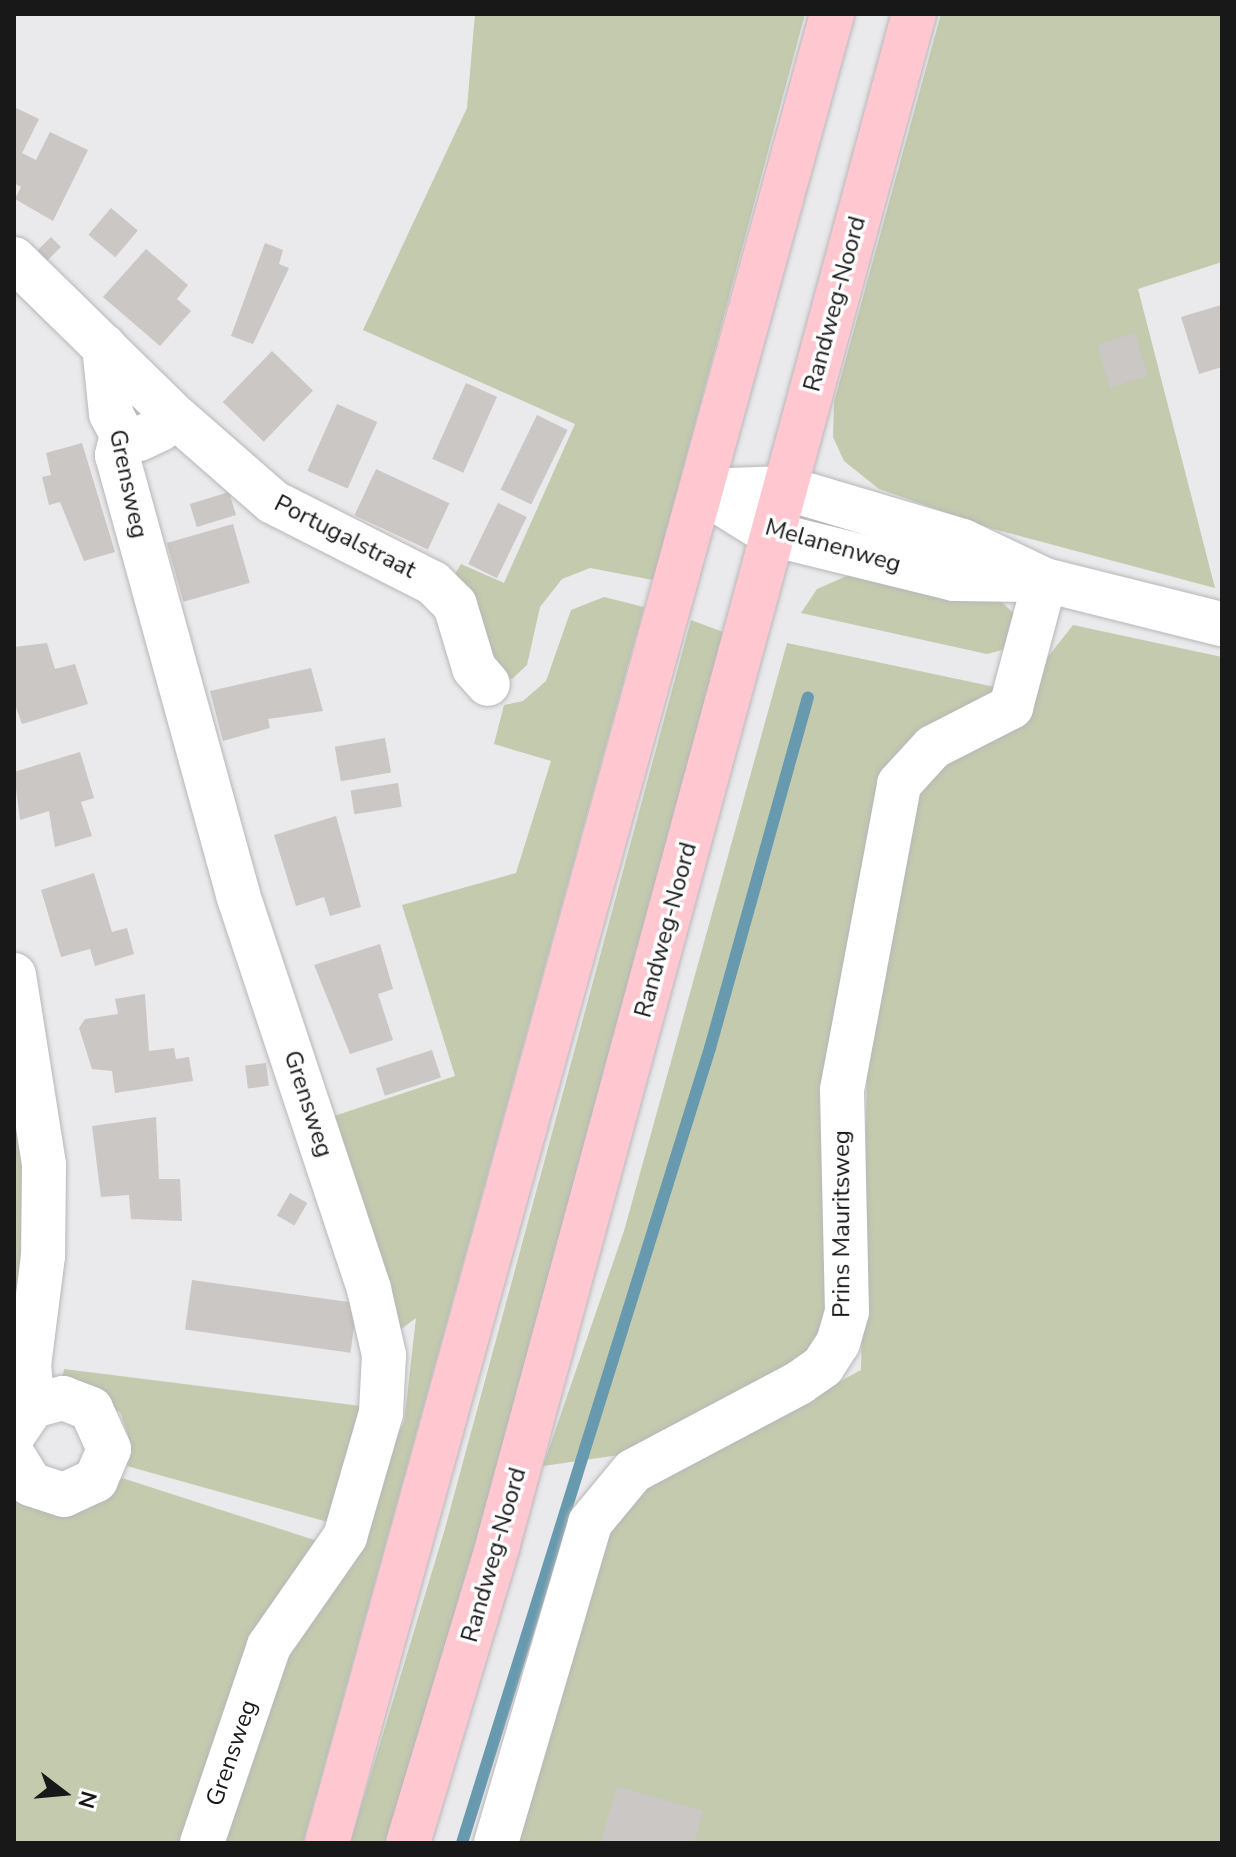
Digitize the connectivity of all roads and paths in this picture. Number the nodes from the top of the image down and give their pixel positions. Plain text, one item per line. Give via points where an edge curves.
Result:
1 (832, 14) edge
2 (914, 14) edge
3 (14, 259) edge
4 (104, 346) junction
5 (169, 411) junction
6 (122, 435) junction
7 (785, 488) junction
8 (702, 491) junction
9 (771, 534) junction
10 (1045, 580) junction
11 (1222, 624) edge
12 (488, 684) dead end
13 (14, 975) edge
14 (24, 1420) edge
15 (14, 1457) edge
16 (202, 1843) edge
17 (327, 1843) edge
18 (408, 1843) edge
19 (496, 1843) edge

1 - 8 main road
2 - 7 main road, Randweg-Noord
3 - 4 street, Portugalstraat
4 - 5 street, Portugalstraat
4 - 6 street, Grensweg via 111,414
5 - 6 street via 160,429 139,439
5 - 12 street, Portugalstraat via 273,502 446,592 474,668
6 - 16 street, Grensweg via 117,455 238,895 369,1289 384,1355 381,1413 345,1537 269,1646
7 - 8 street, Melanenweg
7 - 9 main road, Randweg-Noord
7 - 10 street, Melanenweg via 963,541
8 - 9 street, Melanenweg
8 - 17 main road
9 - 10 street, Melanenweg via 954,579
9 - 18 main road, Randweg-Noord via 498,1544
10 - 11 street, Melanenweg
10 - 19 street, Prins Mauritsweg via 1025,674 1011,707 933,747 899,784 842,1090 847,1311 838,1343 823,1366 799,1383 633,1471 590,1523
13 - 14 street via 44,1165 43,1256
14 - 15 street via 63,1398 91,1409 107,1434 105,1465 96,1480 64,1495 31,1484

